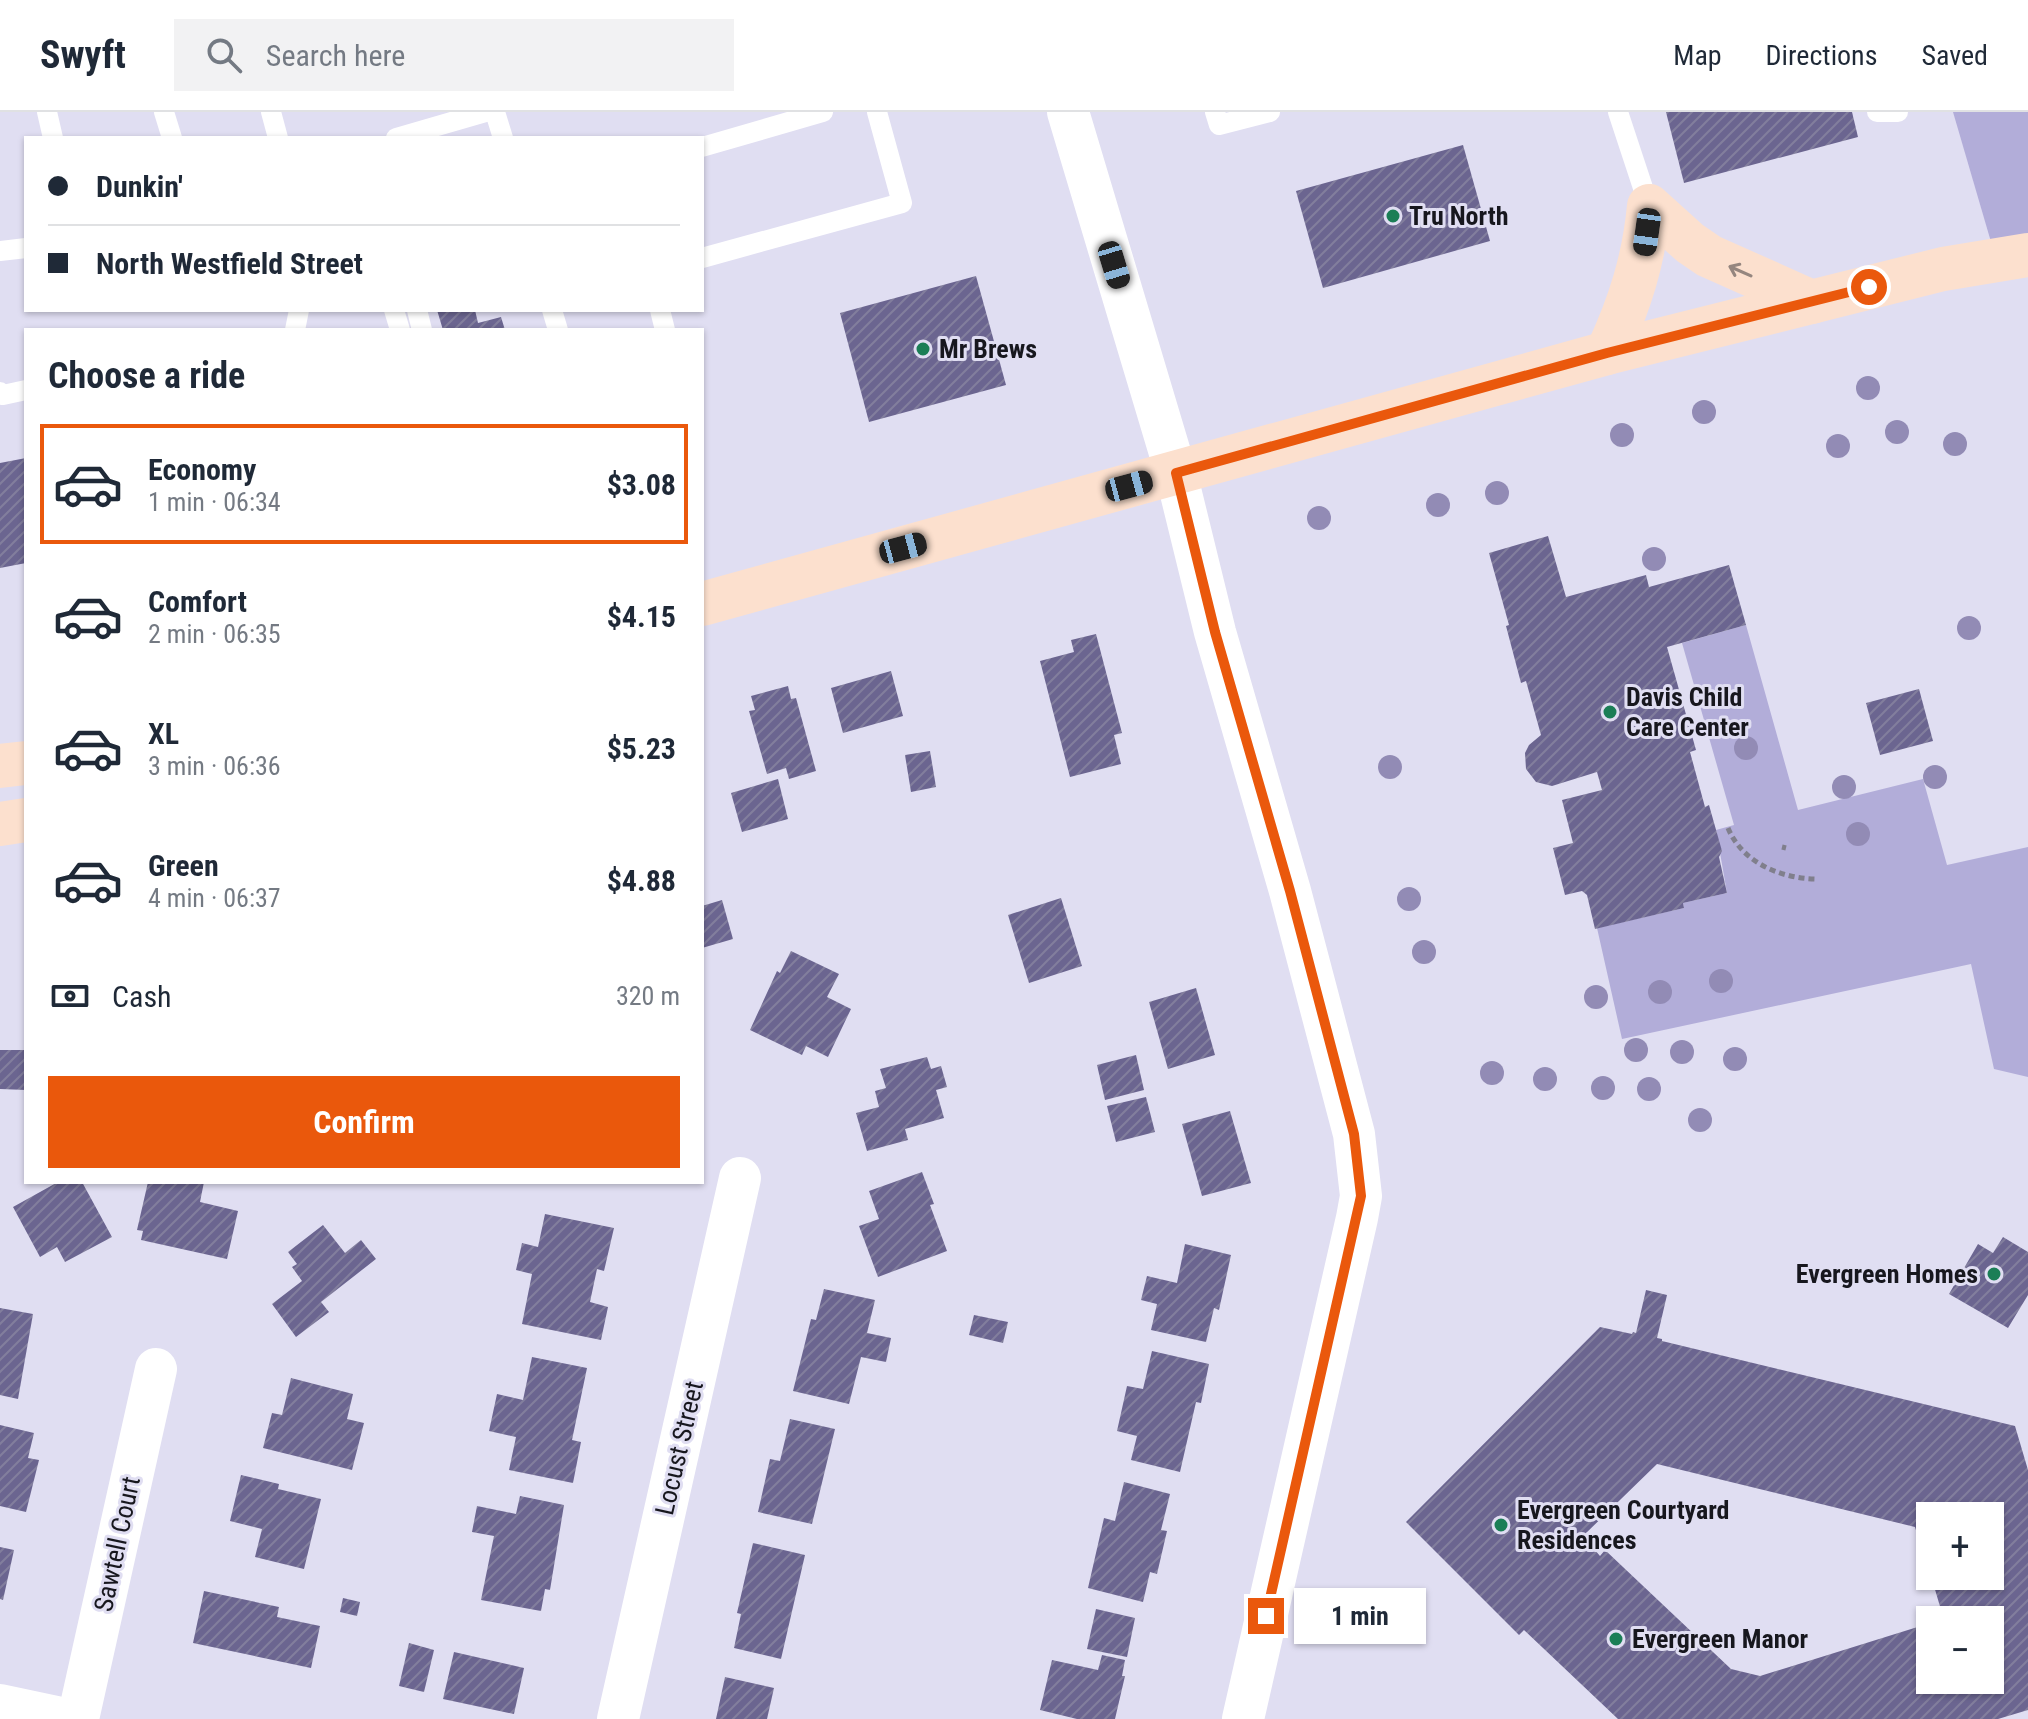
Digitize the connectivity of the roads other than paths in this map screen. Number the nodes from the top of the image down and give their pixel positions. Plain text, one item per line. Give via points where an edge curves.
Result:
1 (47, 112) edge
2 (164, 112) edge
3 (271, 112) edge
4 (486, 112) edge
5 (495, 112) edge
6 (823, 112) edge
7 (877, 112) edge
8 (1068, 112) edge
9 (1215, 112) edge
10 (1270, 112) edge
11 (1618, 112) edge
12 (1877, 112) edge
13 (1898, 112) edge
14 (53, 136) edge
15 (171, 136) edge
16 (277, 136) edge
17 (403, 136) edge
18 (502, 136) edge
19 (704, 146) edge
20 (1649, 206) junction
21 (24, 248) edge
22 (0, 251) edge
23 (2028, 255) edge
24 (704, 257) edge
25 (1812, 302) junction
26 (1607, 353) junction
27 (24, 390) edge
28 (0, 392) edge
29 (1176, 473) junction
30 (704, 603) edge
31 (24, 763) edge
32 (0, 766) edge
33 (24, 820) edge
34 (0, 824) edge
35 (740, 1178) dead end
36 (156, 1369) dead end
37 (0, 1705) edge
38 (66, 1719) edge
39 (78, 1719) edge
40 (618, 1719) edge
41 (1243, 1719) edge

1 - 14 lane
2 - 15 lane
3 - 16 lane
4 - 17 lane
5 - 18 lane
6 - 19 lane
7 - 24 lane via 902,203
8 - 29 street
9 - 10 lane via 1219,125
11 - 20 lane
12 - 13 lane
25 -> 20 main road via 1709,256
20 - 26 main road via 1635,288
21 - 22 lane
23 - 25 main road via 1943,269
25 - 26 main road
26 - 29 main road
27 - 28 lane
29 - 30 main road
29 - 41 street via 1354,1134 1361,1196
31 - 32 main road
33 - 34 main road
35 - 40 street, Locust Street
36 - 39 street, Sawtell Court
37 - 38 street

